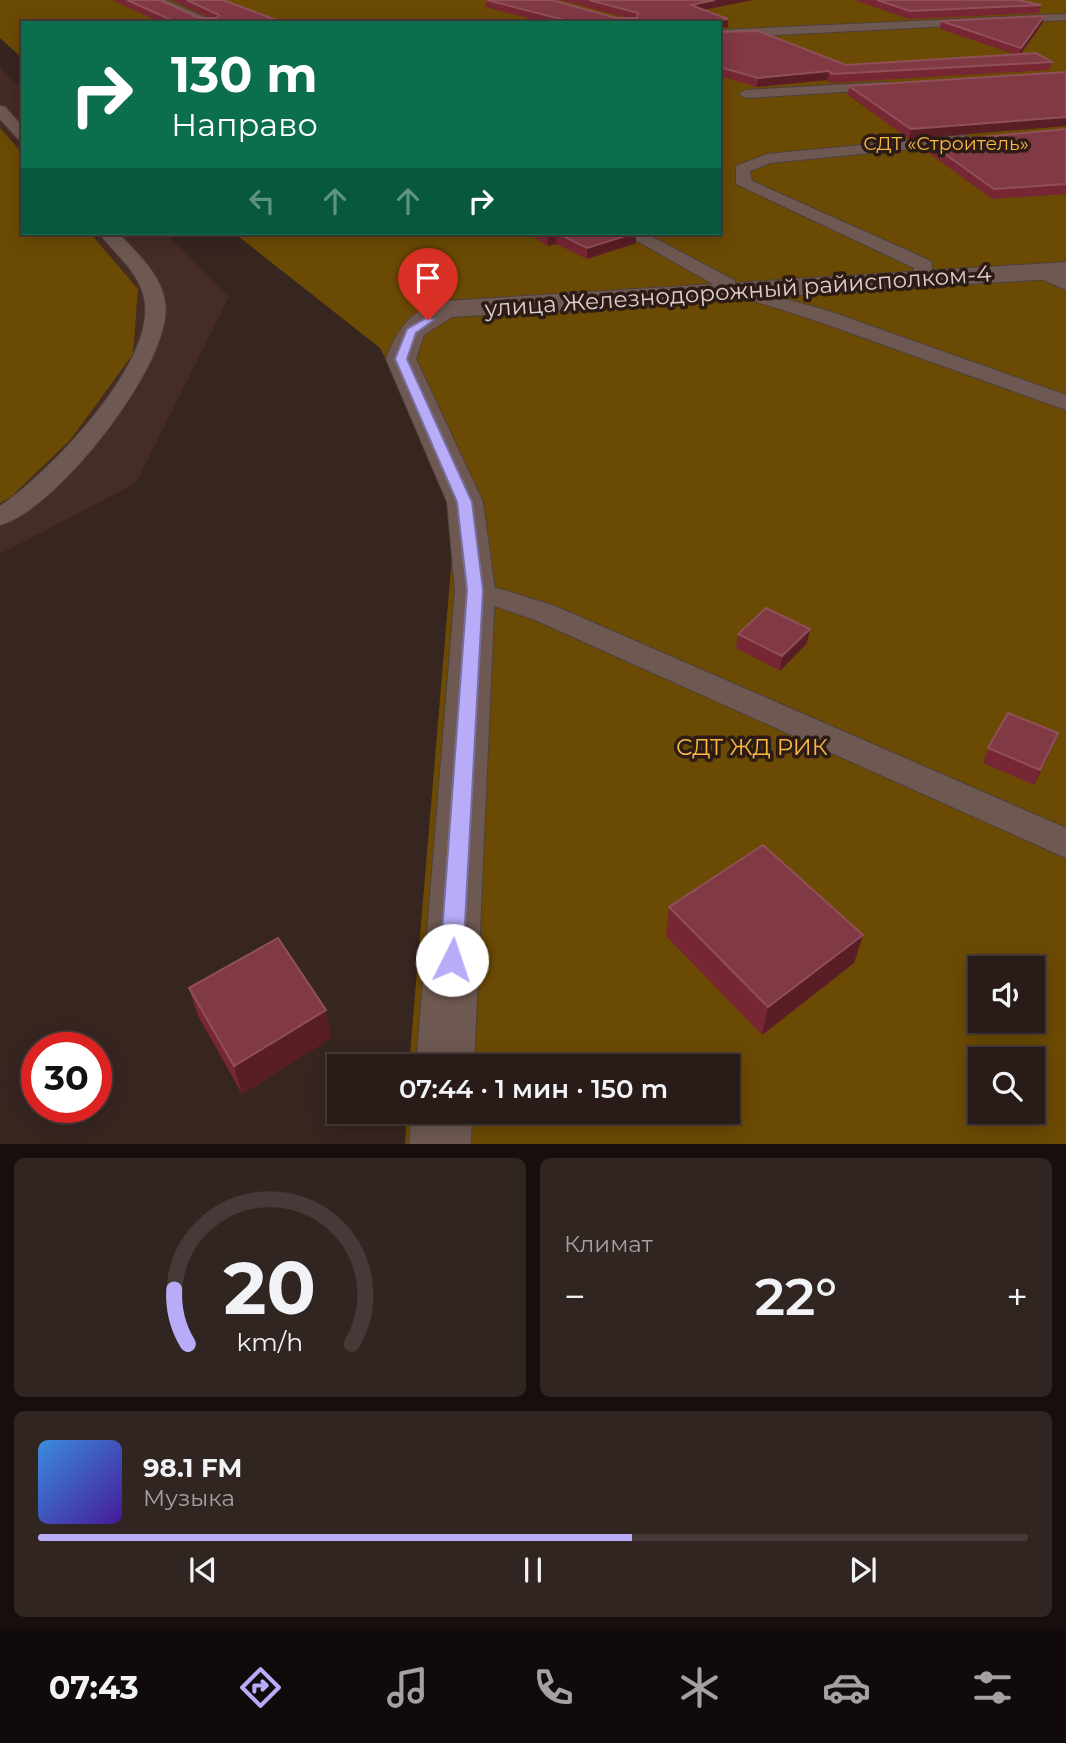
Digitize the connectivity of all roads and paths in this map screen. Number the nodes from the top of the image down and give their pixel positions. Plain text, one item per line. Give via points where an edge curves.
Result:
1 (156, 0) edge
2 (1066, 17) edge
3 (207, 21) edge
4 (721, 34) edge
5 (899, 85) edge
6 (746, 94) dead end
7 (0, 110) edge
8 (21, 134) edge
9 (984, 138) edge
10 (110, 235) edge
11 (636, 235) edge
12 (1057, 275) edge
13 (923, 278) junction
14 (733, 287) junction
15 (1066, 403) edge
16 (0, 517) edge
17 (475, 590) junction
18 (1066, 844) edge
19 (446, 1054) edge
20 (441, 1124) edge
21 (440, 1144) edge

1 - 3 lane
2 - 4 lane
5 - 6 lane
7 - 8 lane
9 - 13 lane via 767,159 742,169 744,184 923,265
10 - 16 lane via 147,278 152,295 156,314 142,359 65,466
11 - 14 lane
12 - 13 street, улица Железнодорожный райисполком-4
13 - 14 street, улица Железнодорожный райисполком-4
14 - 15 lane
14 - 17 street, улица Железнодорожный райисполком-4 via 445,309 411,331 401,359 465,502
17 - 18 lane via 545,613
17 - 19 street, улица Железнодорожный райисполком-4
20 - 21 street

